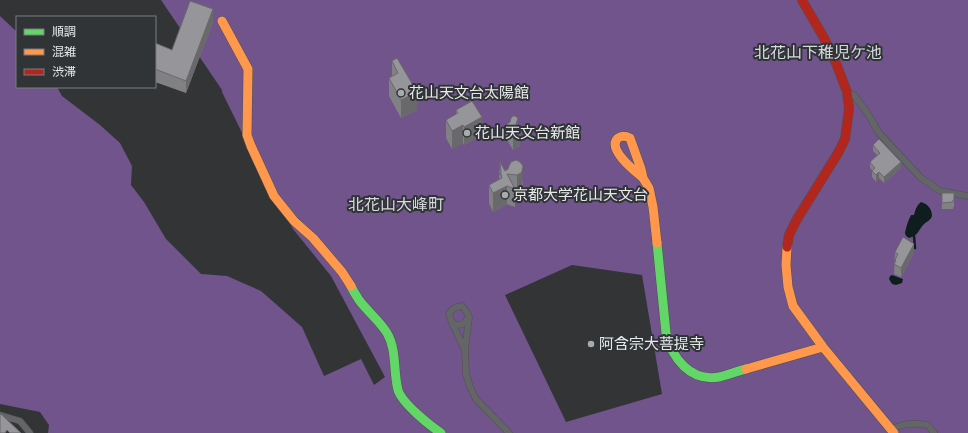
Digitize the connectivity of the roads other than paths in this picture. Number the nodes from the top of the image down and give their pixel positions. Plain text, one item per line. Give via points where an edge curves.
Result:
1 (802, 0) edge
2 (222, 22) dead end
3 (847, 92) junction
4 (643, 178) dead end
5 (968, 196) edge
6 (469, 317) junction
7 (452, 323) junction
8 (823, 347) junction
9 (465, 350) junction
10 (0, 416) edge
11 (892, 431) edge
12 (30, 433) edge
13 (441, 433) edge
14 (509, 433) edge
15 (934, 433) edge

1 - 3 street via 824,38
2 - 13 street via 248,69 247,135 274,196 342,272 359,300 378,320 392,345 398,391 403,400
3 - 5 street via 854,95 879,134 920,177 940,191
3 - 8 street via 849,109 845,139 836,158 797,219 789,235 786,249 788,287 793,306
4 - 8 street via 649,188 654,217 668,343 682,366 703,376 718,377
6 - 7 street via 460,325
6 - 7 street via 462,306 456,306 449,314
6 - 9 street
7 - 9 street
8 - 11 street
9 - 14 street via 466,374 470,388 476,399
10 - 12 street via 20,420
11 - 15 street via 902,425 914,423 928,425

